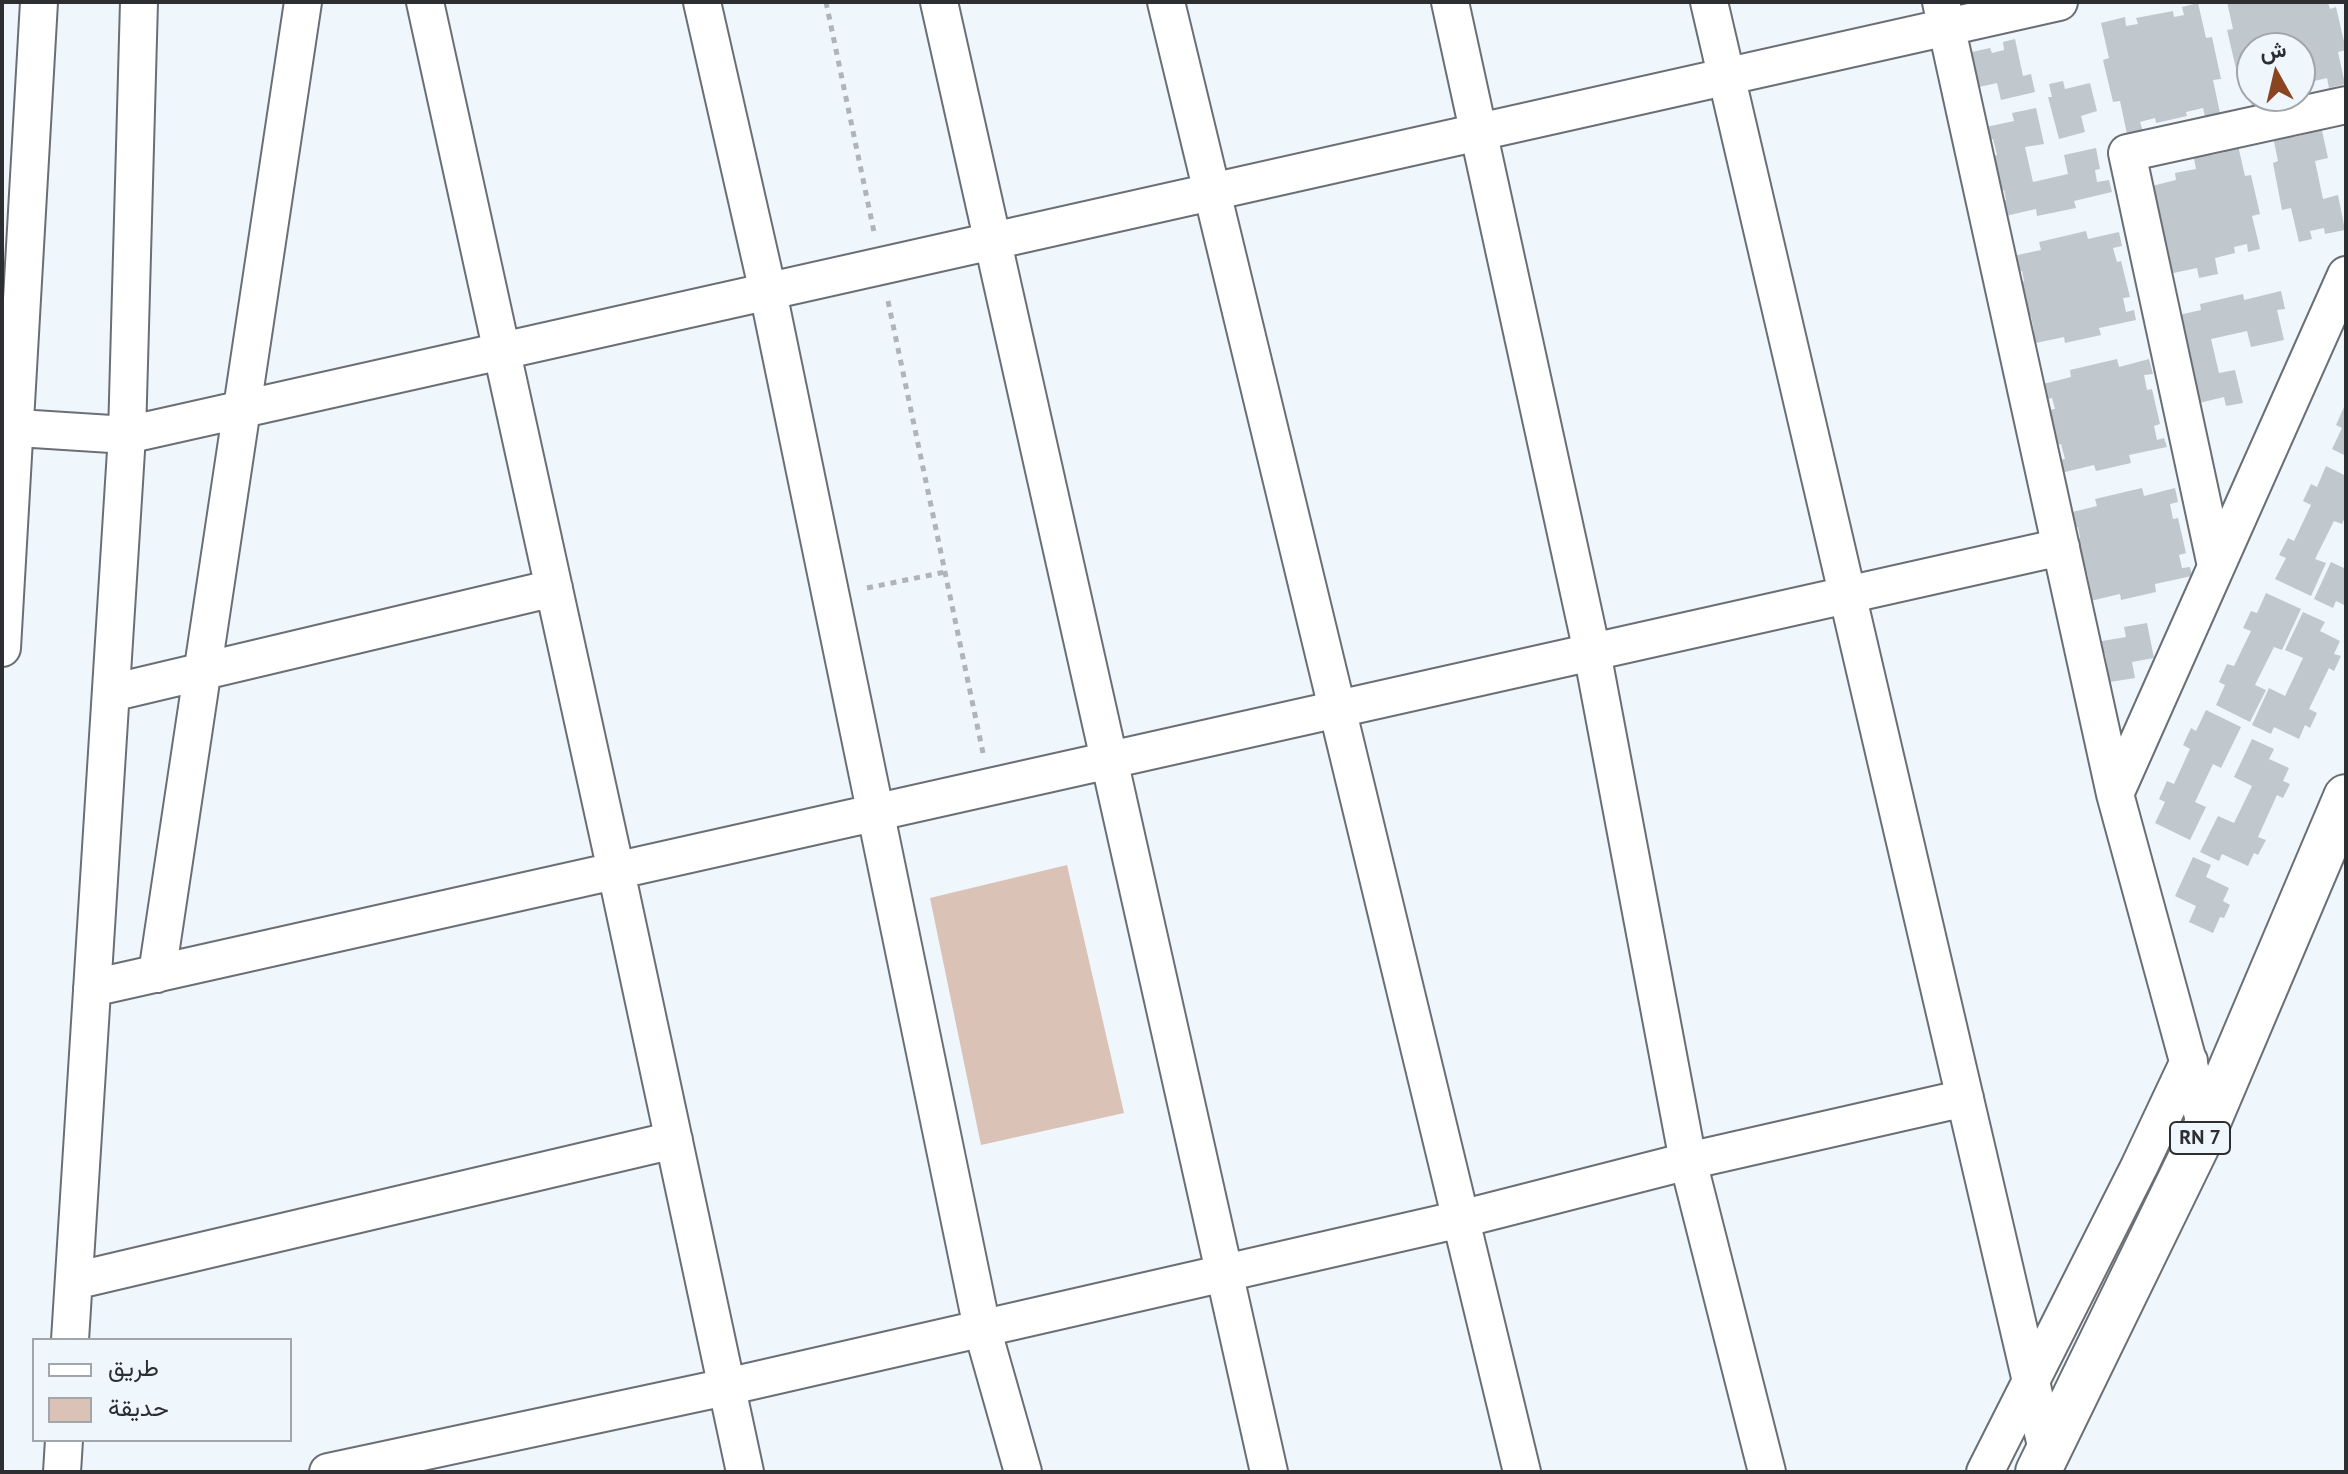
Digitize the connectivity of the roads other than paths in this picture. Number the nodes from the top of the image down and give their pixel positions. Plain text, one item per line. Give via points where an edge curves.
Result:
1 (39, 2) edge
2 (139, 2) edge
3 (303, 2) edge
4 (425, 2) edge
5 (702, 2) edge
6 (939, 2) edge
7 (1166, 2) edge
8 (1450, 2) edge
9 (1709, 2) edge
10 (2059, 2) edge
11 (1944, 15) edge
12 (1726, 77) junction
13 (2346, 105) edge
14 (1479, 132) junction
15 (1212, 192) junction
16 (992, 241) junction
17 (2346, 275) edge
18 (768, 292) junction
19 (502, 351) junction
20 (242, 409) junction
21 (8, 427) edge
22 (127, 435) junction
23 (2061, 547) junction
24 (2216, 566) junction
25 (554, 588) junction
26 (1848, 595) junction
27 (2, 648) edge
28 (1592, 652) junction
29 (201, 671) junction
30 (111, 693) junction
31 (1337, 709) junction
32 (1109, 760) junction
33 (2115, 794) junction
34 (2346, 797) edge
35 (876, 812) junction
36 (616, 871) junction
37 (157, 974) junction
38 (92, 988) junction
39 (2189, 1061) junction
40 (1965, 1098) junction
41 (2206, 1127) junction
42 (674, 1140) junction
43 (1688, 1161) junction
44 (1461, 1219) junction
45 (1223, 1272) junction
46 (74, 1281) junction
47 (982, 1328) junction
48 (70, 1338) edge
49 (2031, 1379) junction
50 (726, 1387) junction
51 (64, 1442) edge
52 (2043, 1461) edge
53 (62, 1472) edge
54 (328, 1472) edge
55 (745, 1472) edge
56 (1023, 1472) edge
57 (1269, 1472) edge
58 (1522, 1472) edge
59 (1767, 1472) edge
60 (1985, 1472) edge

1 - 21 street
2 - 22 street
3 - 20 street
4 - 19 street
5 - 18 street
6 - 16 street
7 - 15 street
8 - 14 street
9 - 12 street
10 - 11 street
11 - 12 street
11 - 23 street
12 - 14 street
12 - 26 street
13 - 24 street via 2127,153
14 - 15 street
14 - 28 street
15 - 16 street
15 - 31 street
16 - 18 street
16 - 32 street
17 - 24 street
18 - 19 street
18 - 35 street
19 - 20 street
19 - 25 street
20 - 22 street
20 - 29 street
21 - 22 street
21 - 27 street
22 - 30 street
23 - 26 street
23 - 33 street
24 - 33 street
25 - 29 street
25 - 36 street
26 - 28 street
26 - 40 street
28 - 31 street
28 - 43 street
29 - 30 street
29 - 37 street
30 - 38 street
31 - 32 street
31 - 44 street
32 - 35 street
32 - 45 street
33 - 39 street
34 - 41 main road, RN 7
35 - 36 street
35 - 47 street
36 - 37 street
36 - 42 street
37 - 38 street
38 - 46 street
39 - 41 street
39 - 49 street
40 - 43 street
40 - 49 street
41 - 52 main road, RN 7
42 - 46 street
42 - 50 street
43 - 44 street
43 - 59 street
44 - 45 street
44 - 58 street
45 - 47 street
45 - 57 street
46 - 48 street
47 - 50 street
47 - 56 street
49 - 52 street
49 - 60 street
50 - 54 street
50 - 55 street
51 - 53 street

